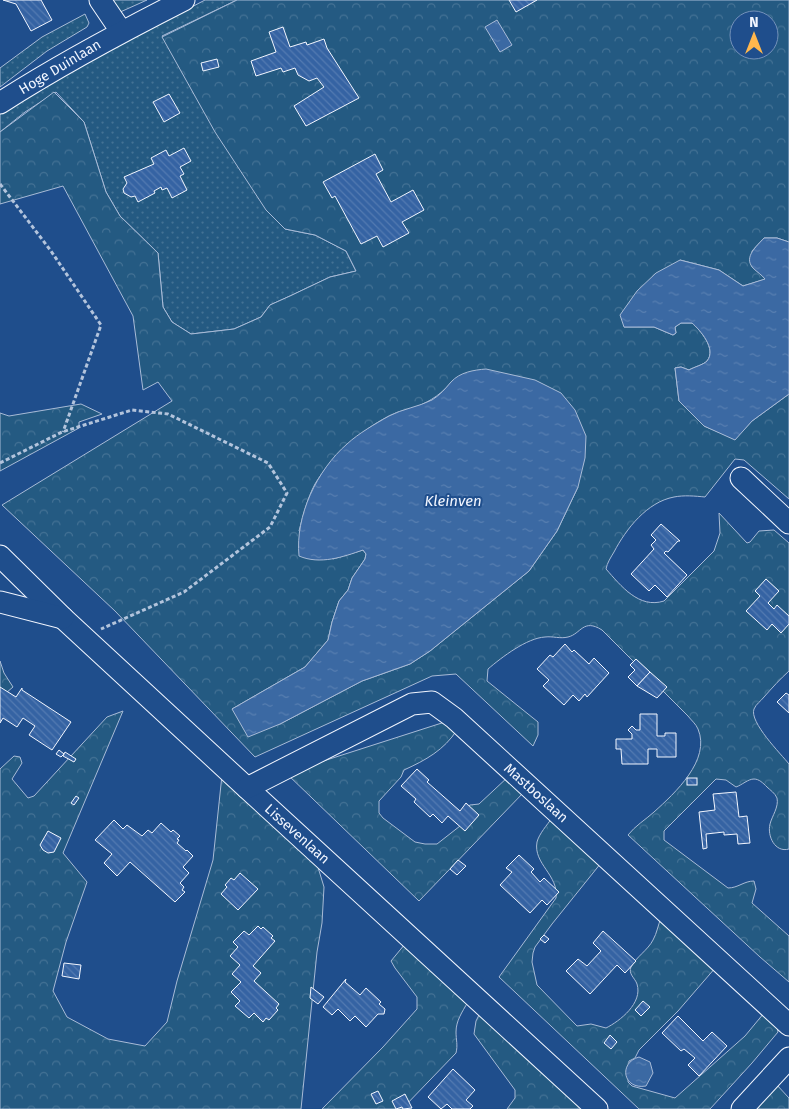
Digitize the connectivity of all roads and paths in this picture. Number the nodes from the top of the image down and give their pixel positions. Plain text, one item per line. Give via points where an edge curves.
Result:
1 (100, 0) edge
2 (184, 0) edge
3 (121, 32) junction
4 (0, 103) edge
5 (0, 184) edge
6 (62, 432) junction
7 (0, 463) edge
8 (741, 478) dead end
9 (789, 523) edge
10 (0, 556) edge
11 (0, 602) edge
12 (64, 619) junction
13 (85, 636) junction
14 (247, 788) junction
15 (789, 1025) edge
16 (789, 1058) edge
17 (597, 1109) edge
18 (742, 1109) edge

1 - 3 street
2 - 3 street, Hoge Duinlaan
3 - 4 street, Hoge Duinlaan
5 - 6 path via 101,325
6 - 7 path
6 - 13 path via 132,410 168,414 268,463 287,493 270,527 184,592
8 - 9 street
10 - 12 street, Lissevenlaan
11 - 12 street
12 - 13 street, Lissevenlaan
13 - 14 street, Lissevenlaan
14 - 15 street, Mastboslaan via 412,704 432,702 454,718
14 - 17 street, Lissevenlaan
16 - 18 street

